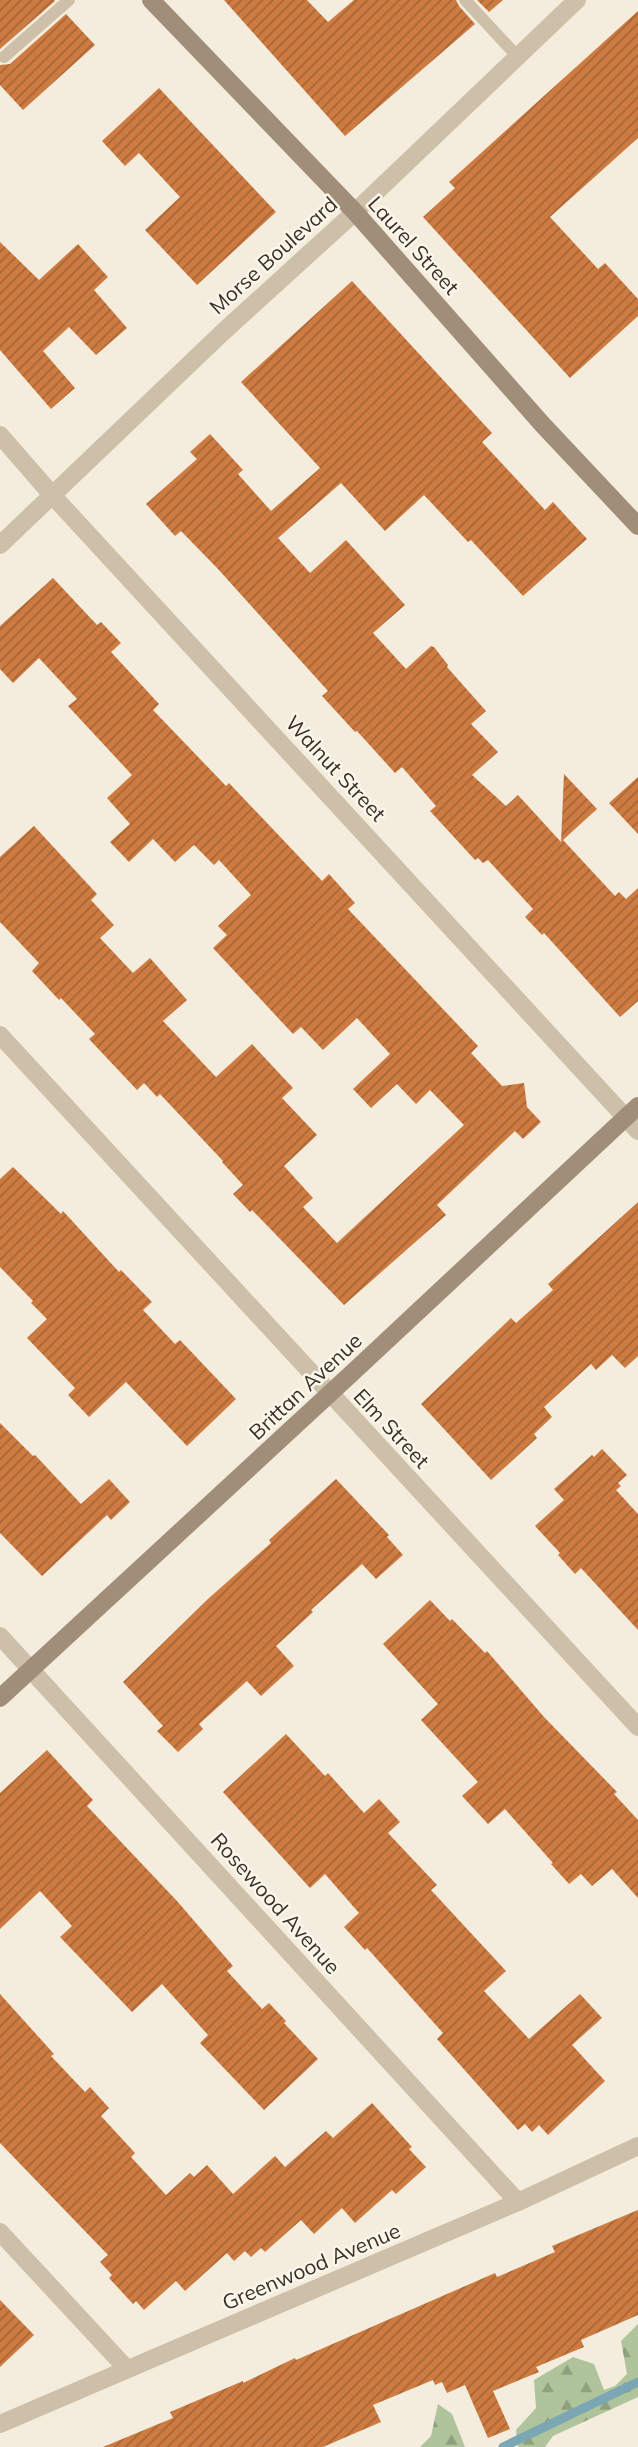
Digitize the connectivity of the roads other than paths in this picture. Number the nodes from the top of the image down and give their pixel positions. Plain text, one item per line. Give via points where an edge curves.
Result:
1 (69, 0) edge
2 (151, 0) edge
3 (465, 0) edge
4 (577, 0) edge
5 (517, 56) junction
6 (4, 57) dead end
7 (355, 212) junction
8 (0, 435) edge
9 (53, 496) junction
10 (638, 526) edge
11 (0, 545) edge
12 (0, 1035) edge
13 (632, 1111) edge
14 (638, 1131) edge
15 (329, 1394) junction
16 (0, 1636) edge
17 (30, 1669) junction
18 (0, 1698) edge
19 (638, 1727) edge
20 (638, 2146) edge
21 (518, 2202) junction
22 (0, 2232) edge
23 (127, 2369) junction
24 (0, 2424) edge

1 - 6 lane
2 - 7 main road, Laurel Street
3 - 5 lane
4 - 5 street, Morse Boulevard
5 - 7 street, Morse Boulevard
7 - 9 street, Morse Boulevard
7 - 10 main road, Laurel Street
8 - 9 street, Walnut Street
9 - 11 street, Morse Boulevard
9 - 13 street, Walnut Street
12 - 15 street, Elm Street
13 - 14 street, Walnut Street
13 - 15 main road, Brittan Avenue
15 - 17 main road, Brittan Avenue
15 - 19 street, Elm Street
16 - 17 street, Rosewood Avenue
17 - 18 main road, Brittan Avenue
17 - 21 street, Rosewood Avenue
20 - 21 street, Greenwood Avenue
21 - 23 street, Greenwood Avenue
22 - 23 street
23 - 24 street, Greenwood Avenue

